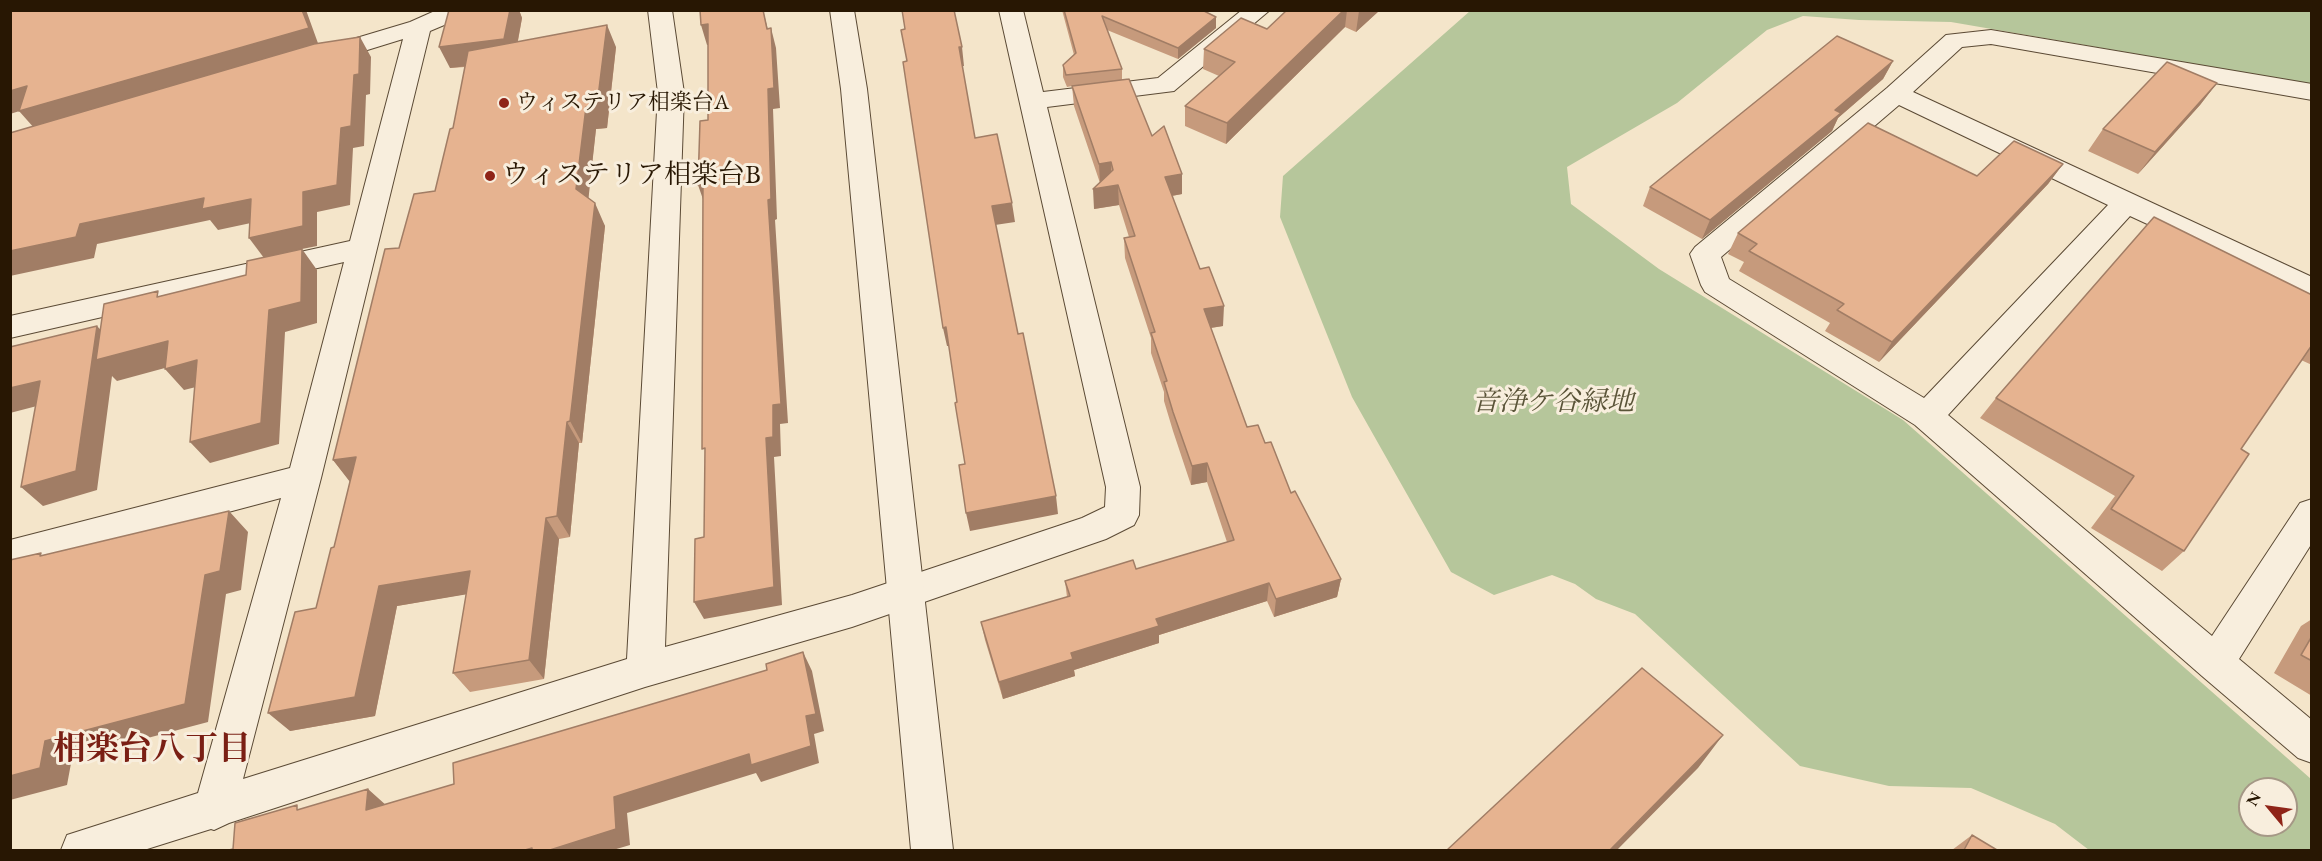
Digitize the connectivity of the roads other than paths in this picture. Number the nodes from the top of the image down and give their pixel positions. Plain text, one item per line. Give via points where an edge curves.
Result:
1 (459, 10) edge
2 (660, 10) edge
3 (842, 10) edge
4 (1011, 10) edge
5 (1258, 10) edge
6 (419, 27) junction
7 (294, 64) edge
8 (2312, 92) edge
9 (1896, 94) junction
10 (1034, 102) junction
11 (2127, 202) junction
12 (362, 248) junction
13 (2312, 290) edge
14 (10, 327) edge
15 (1927, 416) junction
16 (304, 478) junction
17 (2312, 513) edge
18 (10, 555) edge
19 (903, 594) junction
20 (2215, 664) junction
21 (645, 670) junction
22 (2312, 745) edge
23 (214, 810) junction
24 (82, 850) edge
25 (932, 850) edge

1 - 6 street
2 - 21 street via 671,93
3 - 19 street via 854,89
4 - 10 street
5 - 10 street via 1165,85
6 - 7 street
6 - 12 street
8 - 9 street via 1991,37 1955,40
9 - 11 street
9 - 15 street via 1705,254 1716,285
10 - 19 street via 1124,487 1122,515 1094,529
11 - 13 street
11 - 15 street
12 - 14 street
12 - 16 street
15 - 20 street
16 - 18 street
16 - 23 street
17 - 20 street
19 - 21 street
19 - 25 street
20 - 22 street
21 - 23 street
23 - 24 street

